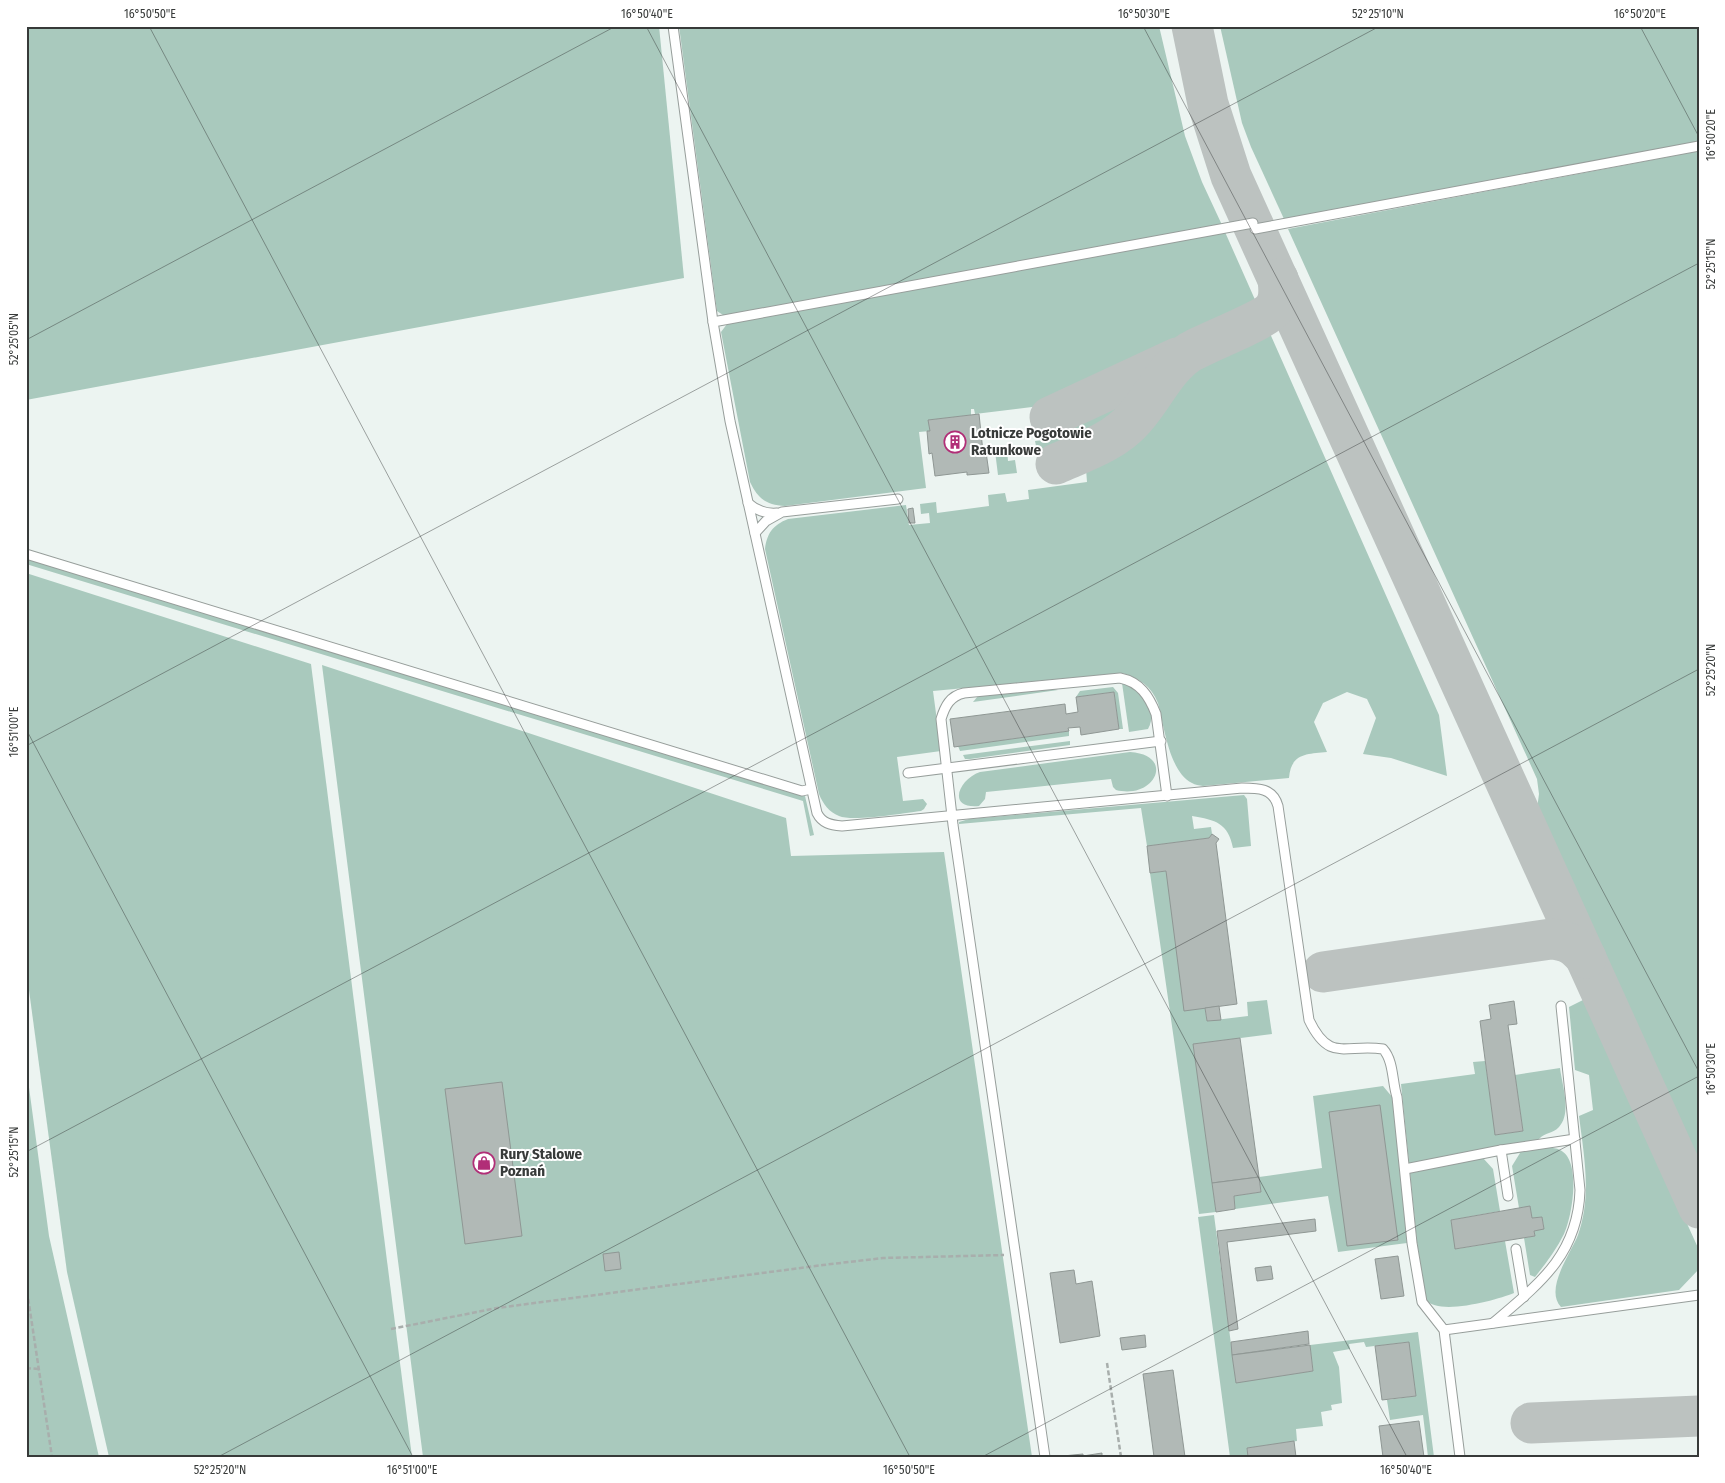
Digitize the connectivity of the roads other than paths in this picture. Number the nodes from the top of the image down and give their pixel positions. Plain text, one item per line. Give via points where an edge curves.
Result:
1 (673, 26) edge
2 (1699, 146) edge
3 (713, 322) junction
4 (898, 499) dead end
5 (748, 503) junction
6 (782, 512) junction
7 (755, 533) junction
8 (26, 554) edge
9 (1160, 741) junction
10 (946, 769) junction
11 (908, 773) dead end
12 (811, 789) junction
13 (1167, 796) junction
14 (952, 816) junction
15 (1561, 1006) dead end
16 (1575, 1139) junction
17 (1500, 1150) junction
18 (1405, 1169) junction
19 (1508, 1196) dead end
20 (1516, 1249) dead end
21 (1699, 1295) edge
22 (1524, 1297) junction
23 (1493, 1323) junction
24 (1444, 1330) junction
25 (1045, 1457) edge
26 (1460, 1457) edge

1 - 3 lane
2 - 3 lane
3 - 5 lane
4 - 6 lane
5 - 6 lane via 766,513
5 - 7 lane
6 - 7 lane via 766,521
7 - 12 lane
8 - 12 lane via 802,791
9 - 10 lane
9 - 10 lane via 1152,704 1141,688 1120,678 964,693 949,701 941,718
9 - 13 lane
10 - 11 lane
10 - 14 lane
12 - 14 lane via 820,818 833,825
13 - 14 lane
13 - 18 lane via 1251,788 1272,793 1276,799 1309,1020 1321,1040 1334,1048 1373,1048 1383,1049 1386,1053 1397,1097
14 - 25 lane
15 - 16 lane
16 - 17 lane
16 - 22 lane via 1580,1190 1575,1227 1548,1275
17 - 18 lane
17 - 19 lane
18 - 24 lane via 1422,1302
20 - 22 lane
21 - 23 lane
22 - 23 lane
23 - 24 lane
24 - 26 lane

